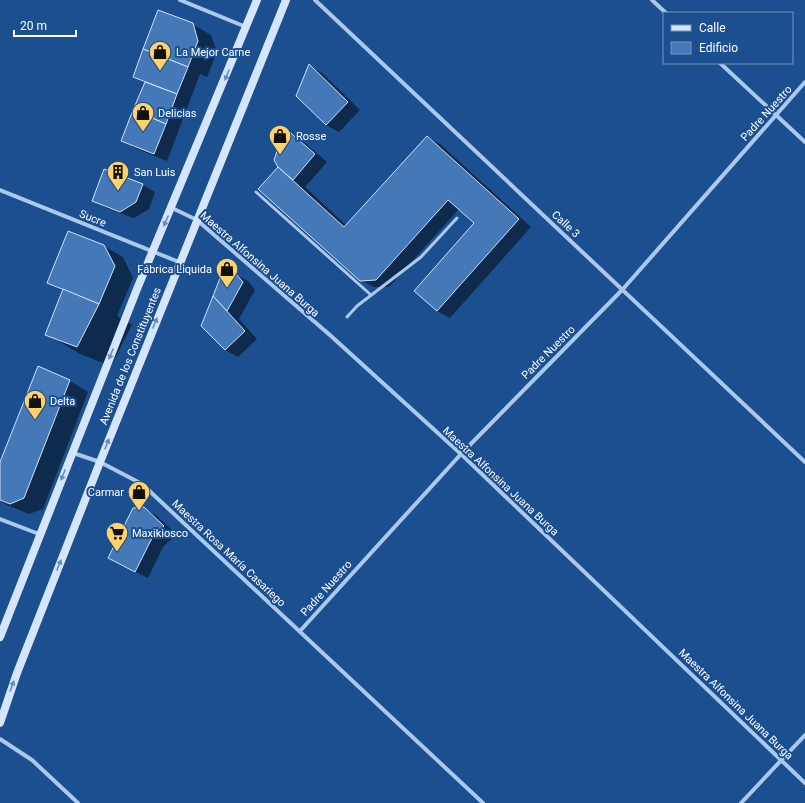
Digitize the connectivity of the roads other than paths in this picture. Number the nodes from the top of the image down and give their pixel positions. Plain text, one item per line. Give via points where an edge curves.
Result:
1 (180, 0) edge
2 (257, 0) edge
3 (286, 0) edge
4 (314, 0) edge
5 (652, 0) edge
6 (665, 12) edge
7 (246, 27) junction
8 (721, 64) edge
9 (805, 82) edge
10 (776, 114) junction
11 (805, 142) edge
12 (0, 190) edge
13 (256, 192) dead end
14 (172, 208) junction
15 (457, 218) dead end
16 (197, 220) junction
17 (153, 251) junction
18 (179, 262) junction
19 (623, 289) junction
20 (371, 295) junction
21 (347, 316) dead end
22 (72, 452) junction
23 (460, 454) junction
24 (100, 462) junction
25 (805, 462) edge
26 (0, 519) edge
27 (39, 534) junction
28 (300, 631) junction
29 (0, 637) edge
30 (0, 723) edge
31 (805, 735) edge
32 (0, 739) edge
33 (781, 760) junction
34 (805, 783) edge
35 (78, 803) edge
36 (483, 803) edge
37 (741, 803) edge

1 - 7 street
2 - 7 main road, Avenida de los Constituyentes
3 - 16 main road, Avenida de los Constituyentes
4 - 19 street, Calle 3
5 - 6 street
7 -> 14 main road, Avenida de los Constituyentes
8 - 10 street
9 - 10 street, Padre Nuestro
10 - 11 street
10 - 19 street, Padre Nuestro
12 - 17 street, Sucre
13 - 20 lane
14 - 16 street, Maestra Alfonsina Juana Burga
14 -> 17 main road, Avenida de los Constituyentes
15 - 20 lane via 421,257
16 - 18 main road, Avenida de los Constituyentes
16 - 23 street, Maestra Alfonsina Juana Burga via 331,336
17 - 18 street, Sucre
17 -> 22 main road, Avenida de los Constituyentes
24 -> 18 main road, Avenida de los Constituyentes
19 - 23 street, Padre Nuestro
19 - 25 street, Calle 3
20 - 21 lane
22 - 24 street, Maestra Rosa María Casariego
22 -> 27 main road, Avenida de los Constituyentes
23 - 28 street, Padre Nuestro
23 - 33 street, Maestra Alfonsina Juana Burga
24 - 28 street, Maestra Rosa María Casariego via 142,484
30 -> 24 main road, Avenida de los Constituyentes via 17,673
26 - 27 street
27 - 29 main road, Avenida de los Constituyentes
28 - 36 street, Maestra Rosa María Casariego
31 - 33 street
32 - 35 street via 32,760
33 - 34 street, Maestra Alfonsina Juana Burga
33 - 37 street

